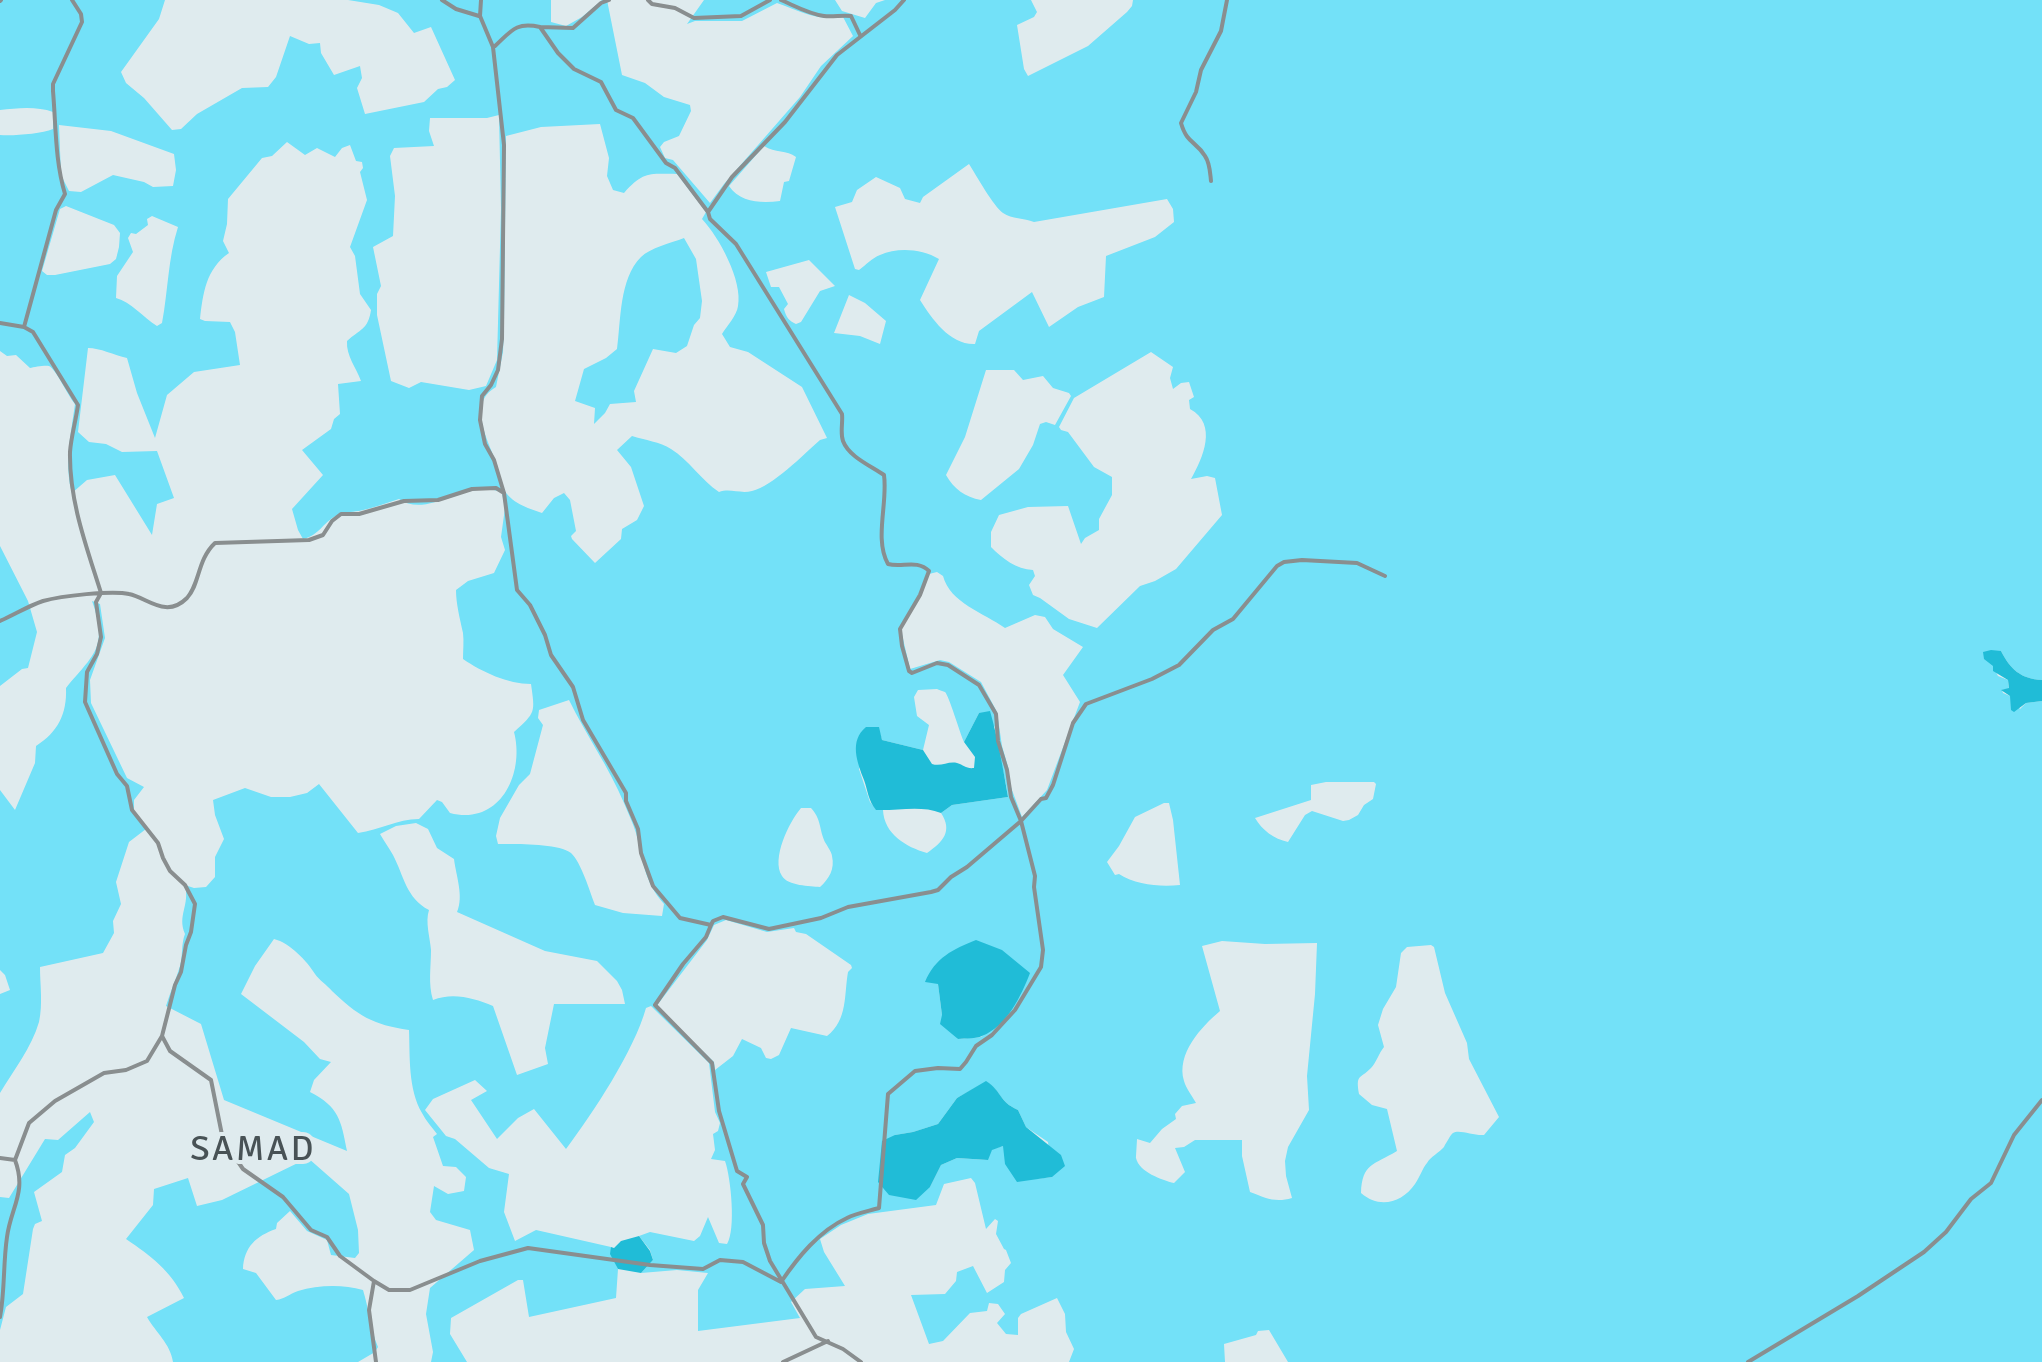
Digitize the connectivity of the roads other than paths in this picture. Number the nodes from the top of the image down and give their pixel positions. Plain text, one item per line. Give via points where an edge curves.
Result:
1 (72, 0) edge
2 (442, 0) edge
3 (480, 0) edge
4 (609, 0) edge
5 (648, 0) edge
6 (770, 0) edge
7 (781, 0) edge
8 (904, 0) edge
9 (1227, 0) edge
10 (480, 16) junction
11 (540, 27) junction
12 (860, 35) junction
13 (493, 47) junction
14 (1211, 181) dead end
15 (708, 212) junction
16 (0, 324) edge
17 (24, 328) junction
18 (504, 493) junction
19 (1384, 576) dead end
20 (101, 593) junction
21 (0, 621) edge
22 (1021, 821) junction
23 (711, 926) junction
24 (162, 1036) junction
25 (2042, 1100) edge
26 (0, 1158) edge
27 (15, 1160) junction
28 (374, 1281) junction
29 (780, 1282) junction
30 (0, 1317) edge
31 (828, 1341) junction
32 (376, 1362) edge
33 (783, 1362) edge
34 (861, 1362) edge
35 (1748, 1362) edge

1 - 17 street via 82,22 53,84 64,194
2 - 10 street
3 - 10 street
4 - 11 street via 573,28
5 - 6 street via 694,18 741,16
7 - 12 street via 814,14 851,16
8 - 12 street
9 - 14 street via 1221,31 1181,122 1208,161
10 - 13 street
11 - 13 street via 525,24
11 - 15 street via 574,69 601,82 616,110 633,118
12 - 15 street
13 - 18 street via 504,145 502,338 480,420
15 - 22 street via 736,244 842,414 844,444 884,475 884,558 929,571 900,629 910,670 948,664 979,685 996,714
16 - 17 street
17 - 20 street via 39,338 78,405 70,450 78,522
18 - 20 street via 472,489 341,514 310,540 215,543 205,552 190,594 172,605
18 - 23 street via 517,590 626,793 653,886 680,918
19 - 22 street via 1357,563 1302,560 1277,566 1234,619 1178,665 1086,704 1053,786
20 - 21 street via 44,601
20 - 24 street via 101,637 85,702 132,810 195,904
22 - 23 street via 938,890 769,929 723,917
22 - 29 street via 1035,876 1040,967 1014,1010 960,1069 915,1071 888,1094 879,1208 847,1217 824,1233
23 - 29 street via 655,1006 712,1063 736,1171 747,1177 742,1184
24 - 27 street via 147,1061 104,1074 29,1123
24 - 28 street via 170,1052 211,1080 223,1140 243,1169
25 - 35 street via 2014,1134 1991,1183 1924,1252
26 - 27 street
27 - 30 street via 21,1188 7,1236
28 - 29 street via 410,1290 528,1248 650,1265 743,1262
28 - 32 street via 369,1310
29 - 31 street via 816,1337
31 - 33 street
31 - 34 street

